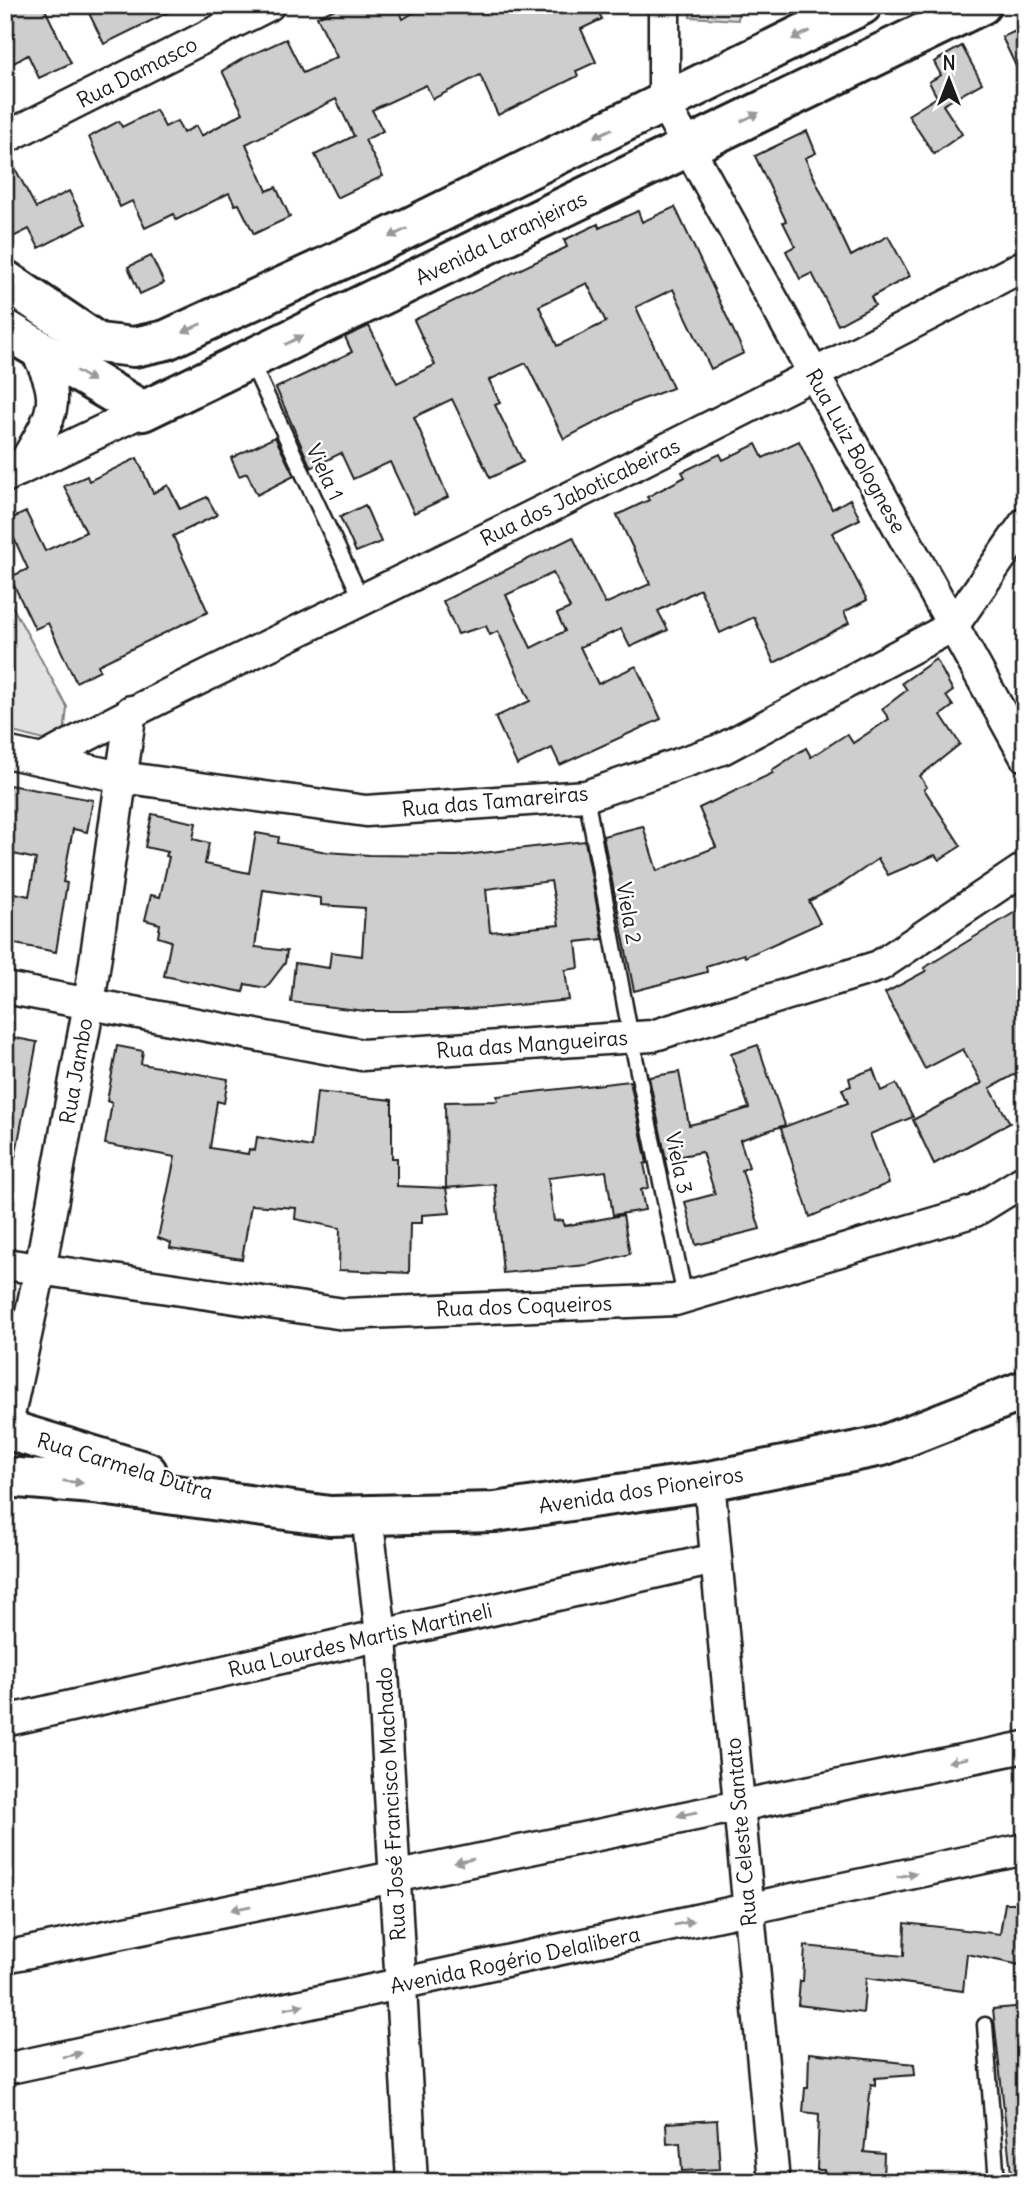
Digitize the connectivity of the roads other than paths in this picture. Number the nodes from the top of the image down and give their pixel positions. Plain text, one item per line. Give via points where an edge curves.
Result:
1 (269, 5) edge
2 (664, 5) edge
3 (981, 5) edge
4 (843, 9) edge
5 (664, 103) junction
6 (5, 138) edge
7 (688, 147) junction
8 (1025, 265) edge
9 (5, 280) edge
10 (18, 336) edge
11 (250, 362) junction
12 (814, 375) junction
13 (143, 411) junction
14 (13, 473) edge
15 (1025, 523) edge
16 (362, 600) junction
17 (953, 626) junction
18 (131, 711) junction
19 (5, 752) edge
20 (1025, 756) edge
21 (42, 760) junction
22 (121, 777) junction
23 (586, 796) junction
24 (1025, 868) edge
25 (5, 988) edge
26 (89, 1004) junction
27 (631, 1038) junction
28 (1025, 1180) edge
29 (5, 1264) edge
30 (40, 1270) junction
31 (685, 1297) junction
32 (1025, 1390) edge
33 (6, 1429) edge
34 (5, 1477) edge
35 (709, 1481) junction
36 (246, 1503) junction
37 (367, 1515) junction
38 (715, 1559) junction
39 (381, 1635) junction
40 (5, 1721) edge
41 (1025, 1747) edge
42 (738, 1804) junction
43 (1025, 1849) edge
44 (395, 1875) junction
45 (748, 1910) junction
46 (5, 1957) edge
47 (401, 1984) junction
48 (985, 2025) dead end
49 (5, 2069) edge
50 (412, 2182) edge
51 (774, 2182) edge
52 (997, 2182) edge

1 - 6 street, Rua Damasco
2 - 5 street
7 -> 3 main road, Avenida Laranjeiras
4 -> 5 main road
5 - 7 street, Rua Luiz Bolognese
5 -> 9 main road via 166,340 134,347 98,343
11 -> 7 main road, Avenida Laranjeiras
7 - 12 street, Rua Luiz Bolognese
8 - 12 street, Rua dos Jaboticabeiras
10 -> 13 main road
10 - 14 street, Avenida Laranjeiras via 50,376 55,403
11 - 13 main road, Avenida Laranjeiras
11 - 16 lane, Viela 1
12 - 16 street, Rua dos Jaboticabeiras
12 - 17 street, Rua Luiz Bolognese
13 - 14 street, Avenida Laranjeiras
15 - 17 street, Rua das Tamareiras
16 - 18 street, Rua dos Jaboticabeiras
17 - 20 street, Rua Luiz Bolognese
17 - 23 street, Rua das Tamareiras via 722,749
18 - 21 street, Rua dos Jaboticabeiras
18 - 22 street, Rua Jambo
19 - 21 street, Rua das Tamareiras
21 - 22 street, Rua das Tamareiras
22 - 23 street, Rua das Tamareiras via 366,811
22 - 26 street, Rua Jambo
23 - 27 lane, Viela 2
24 - 27 street, Rua das Mangueiras via 878,966 652,1036
25 - 26 street, Rua das Mangueiras
26 - 27 street, Rua das Mangueiras via 362,1055
26 - 30 street, Rua Jambo
27 - 31 lane, Viela 3
28 - 31 street, Rua dos Coqueiros via 975,1211
29 - 30 street, Rua dos Coqueiros
30 - 31 street, Rua dos Coqueiros via 344,1314
30 - 33 street, Rua Jambo
32 - 35 main road, Avenida dos Pioneiros via 882,1446
33 - 36 main road, Rua Carmela Dutra
34 -> 36 main road
35 - 37 main road, Avenida dos Pioneiros via 495,1512
35 - 38 street, Rua Celeste Santato
36 - 37 main road, Avenida dos Pioneiros via 330,1516
37 - 39 street, Rua José Francisco Machado
38 - 39 street, Rua Lourdes Martis Martineli
38 - 42 street, Rua Celeste Santato
39 - 40 street, Rua Lourdes Martis Martineli
39 - 44 street, Rua José Francisco Machado
41 -> 42 street
42 -> 44 street
42 - 45 street, Rua Celeste Santato
45 -> 43 street, Avenida Rogério Delalibera
44 -> 46 street
44 - 47 street, Rua José Francisco Machado
47 -> 45 street, Avenida Rogério Delalibera
45 - 51 street, Rua Celeste Santato
49 -> 47 street, Avenida Rogério Delalibera
47 - 50 street, Rua José Francisco Machado
48 - 52 lane

